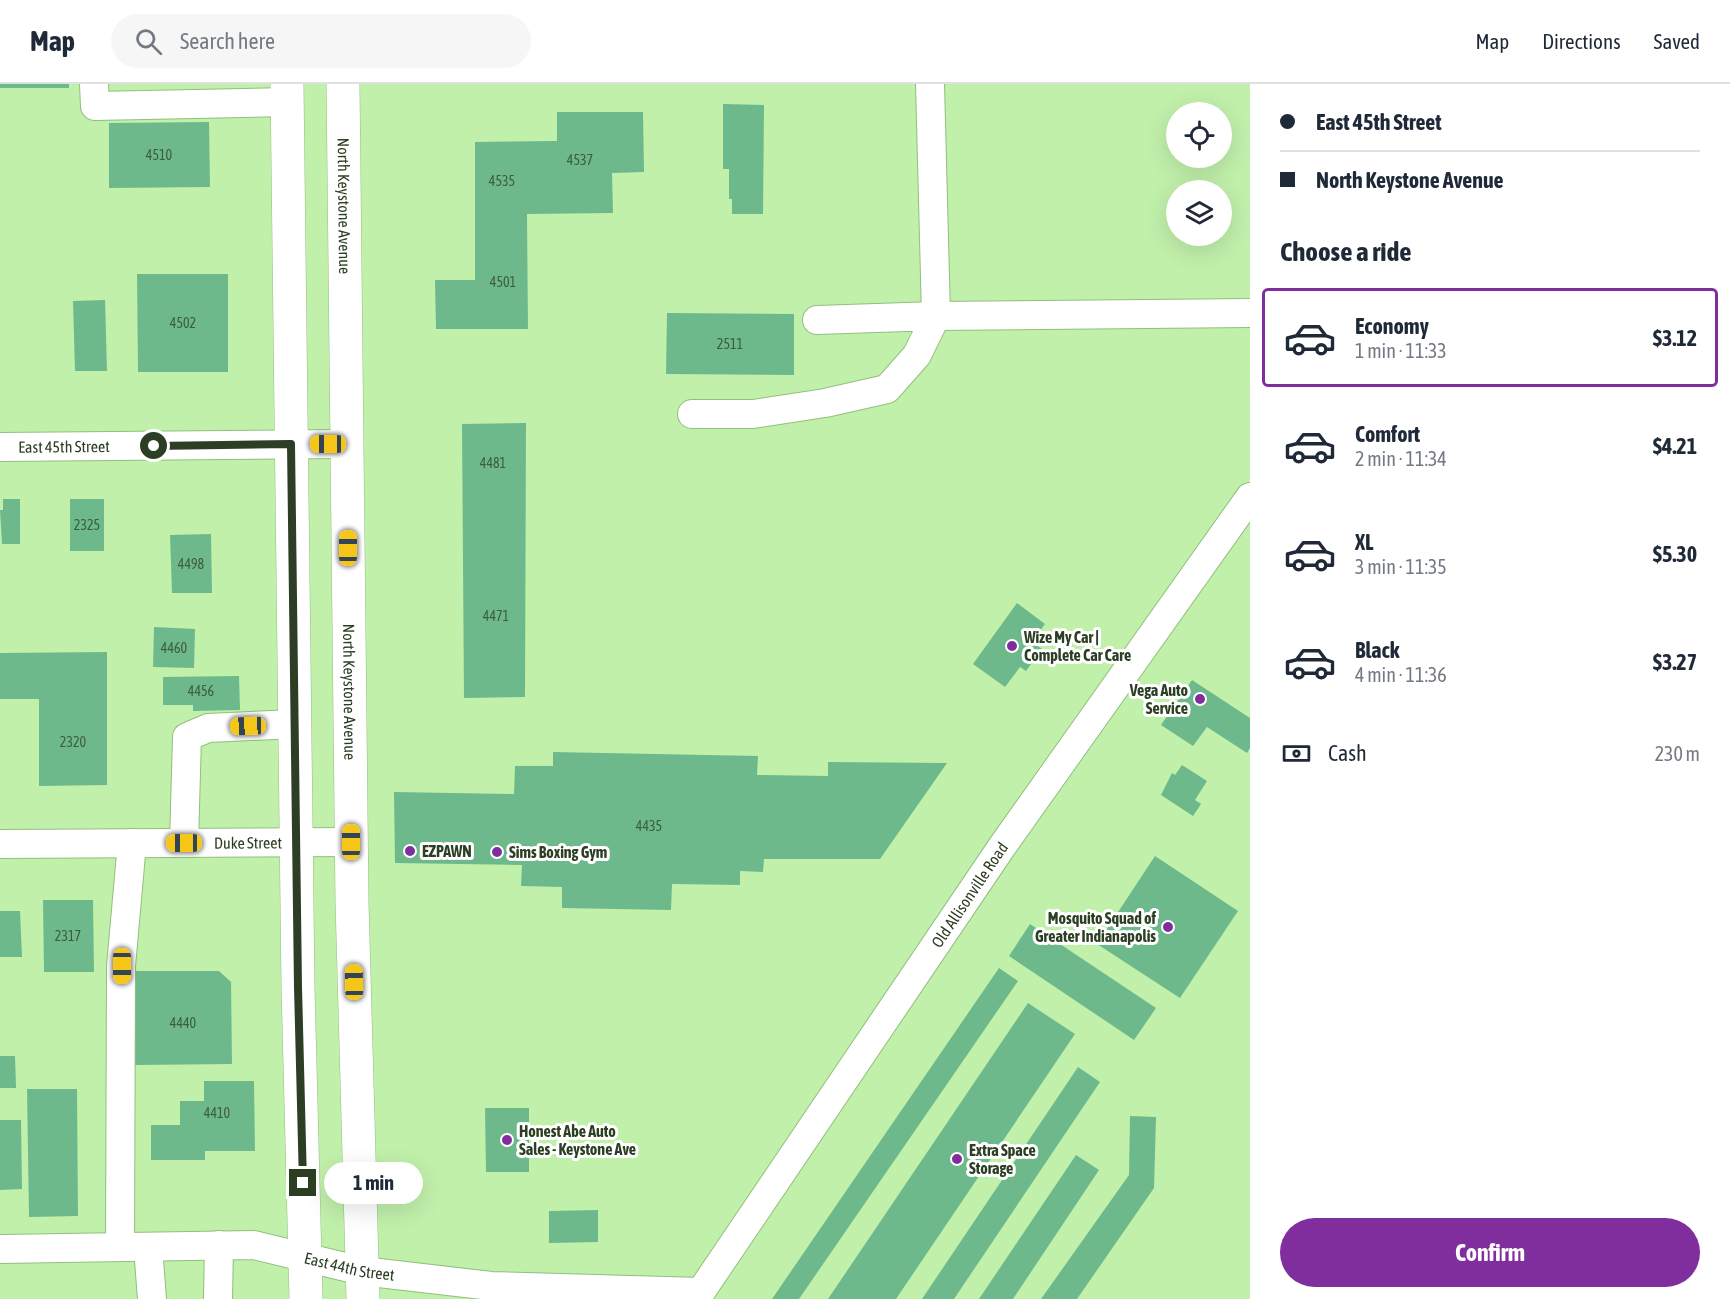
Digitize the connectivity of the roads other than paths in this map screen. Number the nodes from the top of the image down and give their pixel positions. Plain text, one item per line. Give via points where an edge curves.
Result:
1 (94, 84) edge
2 (343, 84) edge
3 (930, 84) edge
4 (287, 93) edge
5 (182, 94) edge
6 (1250, 313) edge
7 (936, 316) junction
8 (817, 320) dead end
9 (692, 414) dead end
10 (291, 444) junction
11 (346, 444) junction
12 (0, 447) edge
13 (1250, 497) edge
14 (295, 724) junction
15 (296, 842) junction
16 (351, 842) junction
17 (132, 843) junction
18 (184, 843) junction
19 (0, 844) edge
20 (219, 1245) junction
21 (120, 1247) junction
22 (148, 1247) junction
23 (0, 1249) edge
24 (305, 1257) junction
25 (362, 1285) edge
26 (698, 1296) edge
27 (152, 1299) edge
28 (218, 1299) edge
29 (306, 1299) edge

1 - 5 street via 95,106
2 - 11 main road, North Keystone Avenue
3 - 7 street
4 - 5 street
4 - 10 main road
6 - 7 street
7 - 8 street
7 - 9 street via 917,355 887,389 753,414
10 - 11 street, East 45th Street
10 - 12 street, East 45th Street
10 - 14 main road
11 - 16 main road, North Keystone Avenue
13 - 26 street, Old Allisonville Road via 1001,848
14 - 15 main road
14 - 18 street via 208,728 187,737
15 - 16 street, Duke Street
15 - 18 street, Duke Street
15 - 24 main road
16 - 25 main road, North Keystone Avenue
17 - 18 street, Duke Street
17 - 19 street, Duke Street
17 - 21 street via 122,966
20 - 22 street, East 44th Street
20 - 24 street, East 44th Street via 272,1247
20 - 28 street
21 - 22 street, East 44th Street
21 - 23 street, East 44th Street
22 - 27 street
24 - 25 street, East 44th Street
24 - 29 main road
25 - 26 street, East 44th Street via 491,1286

